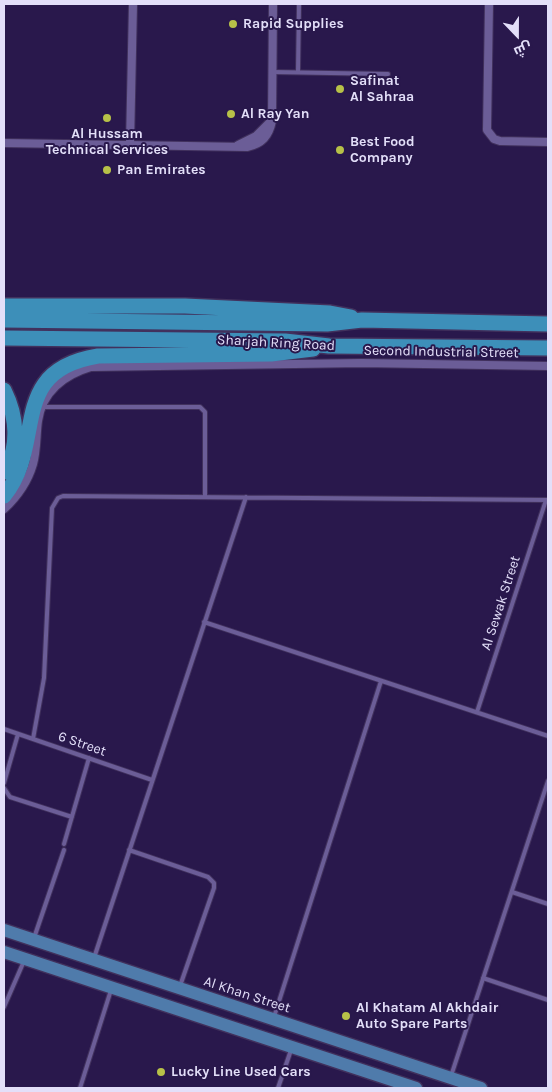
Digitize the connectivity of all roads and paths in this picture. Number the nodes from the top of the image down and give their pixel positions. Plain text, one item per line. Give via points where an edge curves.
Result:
1 (133, 4) edge
2 (274, 4) edge
3 (298, 4) edge
4 (489, 4) edge
5 (272, 72) junction
6 (298, 72) junction
7 (388, 74) dead end
8 (548, 142) edge
9 (4, 143) edge
10 (130, 144) junction
11 (4, 306) edge
12 (4, 320) edge
13 (362, 320) junction
14 (548, 324) edge
15 (4, 338) edge
16 (329, 346) junction
17 (548, 348) edge
18 (548, 366) edge
19 (4, 390) edge
20 (42, 407) junction
21 (4, 472) edge
22 (4, 496) edge
23 (205, 496) junction
24 (246, 497) junction
25 (547, 500) edge
26 (4, 509) edge
27 (204, 622) junction
28 (382, 681) junction
29 (477, 712) junction
30 (4, 729) edge
31 (18, 734) junction
32 (548, 736) edge
33 (33, 739) junction
34 (89, 758) junction
35 (152, 780) junction
36 (548, 781) edge
37 (4, 783) edge
38 (4, 788) edge
39 (72, 817) junction
40 (64, 844) dead end
41 (64, 850) dead end
42 (129, 850) junction
43 (512, 892) junction
44 (548, 904) edge
45 (4, 930) edge
46 (33, 940) junction
47 (4, 952) edge
48 (25, 959) junction
49 (93, 960) junction
50 (483, 978) junction
51 (112, 988) junction
52 (179, 988) junction
53 (548, 1000) edge
54 (4, 1007) edge
55 (273, 1019) junction
56 (292, 1047) junction
57 (450, 1078) junction
58 (80, 1088) edge
59 (278, 1088) edge
60 (416, 1088) edge
61 (482, 1088) edge

1 - 10 street
2 - 5 street
3 - 6 lane
4 - 8 street via 486,118 506,141
5 - 6 lane
5 - 10 street via 272,121 256,136 237,146
6 - 7 lane
9 - 10 street
11 - 13 highway via 206,307 330,313
12 - 13 highway, Sharjah Ring Road via 328,324
13 - 14 highway, Sharjah Ring Road
15 - 16 highway, Sharjah Ring Road via 284,341
16 - 17 highway, Sharjah Ring Road
16 - 22 highway via 290,353 98,356 72,363 52,376 38,394 31,410 24,457
18 - 20 street, Second Industrial Street via 362,363 105,365 77,371 64,378
19 - 21 highway via 11,405 15,436
20 - 23 lane via 200,407 205,412
20 - 26 street, Second Industrial Street via 33,464 20,491
23 - 24 lane
23 - 33 lane via 69,494 54,503 44,678
24 - 25 lane
24 - 27 lane
25 - 29 lane, Al Sewak Street
27 - 28 lane
27 - 35 lane
28 - 29 lane
28 - 55 lane
29 - 32 lane
30 - 31 lane, 6 Street
31 - 33 lane, 6 Street
31 - 37 lane
33 - 34 lane, 6 Street
34 - 35 lane, 6 Street
34 - 39 lane
35 - 42 lane
36 - 43 lane
38 - 39 lane via 10,797
39 - 40 lane
41 - 46 lane
42 - 49 lane
42 - 52 lane via 208,876 214,883
43 - 44 lane
43 - 50 lane
45 - 46 main road, Al Khan Street
46 - 49 main road, Al Khan Street
47 - 48 main road
48 - 51 main road
48 - 54 lane
49 - 52 main road, Al Khan Street
50 - 53 lane
50 - 57 lane
51 - 56 main road
51 - 58 lane
52 - 55 main road, Al Khan Street
55 - 57 main road, Al Khan Street
56 - 59 lane
56 - 60 main road
57 - 61 main road, Al Khan Street

